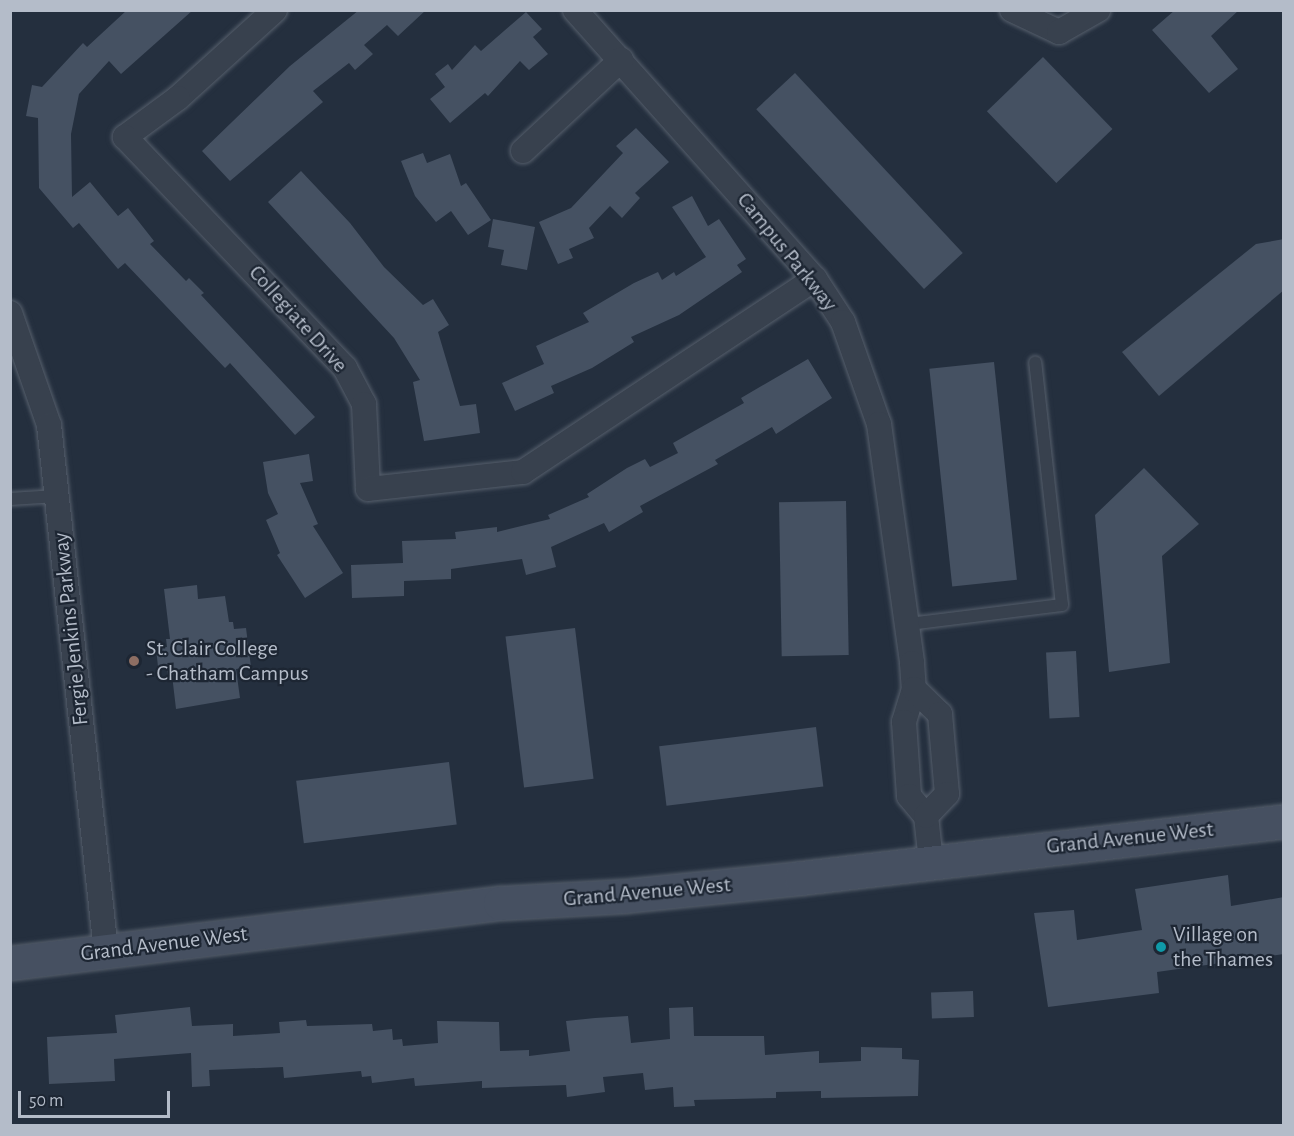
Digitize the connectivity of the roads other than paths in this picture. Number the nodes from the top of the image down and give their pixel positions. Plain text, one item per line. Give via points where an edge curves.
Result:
1 (275, 10) edge
2 (575, 10) edge
3 (1012, 10) edge
4 (1098, 10) edge
5 (621, 60) junction
6 (523, 151) dead end
7 (815, 279) junction
8 (13, 325) edge
9 (1035, 363) dead end
10 (57, 496) junction
11 (10, 499) edge
12 (909, 624) junction
13 (914, 689) junction
14 (926, 816) junction
15 (1284, 821) edge
16 (932, 861) junction
17 (106, 951) junction
18 (10, 963) edge

1 - 7 street, Collegiate Drive via 178,98 125,136 345,368 364,404 368,489 523,472
2 - 5 street, Campus Parkway
3 - 4 street via 1059,32
5 - 6 street
5 - 7 street, Campus Parkway
7 - 12 street, Campus Parkway via 843,322 879,424
8 - 10 street, Fergie Jenkins Parkway via 48,418
9 - 12 lane via 1062,605
10 - 11 lane
10 - 17 street, Fergie Jenkins Parkway
12 - 13 street, Campus Parkway
13 - 14 street, Campus Parkway via 904,722 909,796
13 - 14 street via 940,714 947,794
14 - 16 street, Campus Parkway
15 - 16 main road, Grand Avenue West
16 - 17 main road, Grand Avenue West via 624,896 500,903
17 - 18 main road, Grand Avenue West

